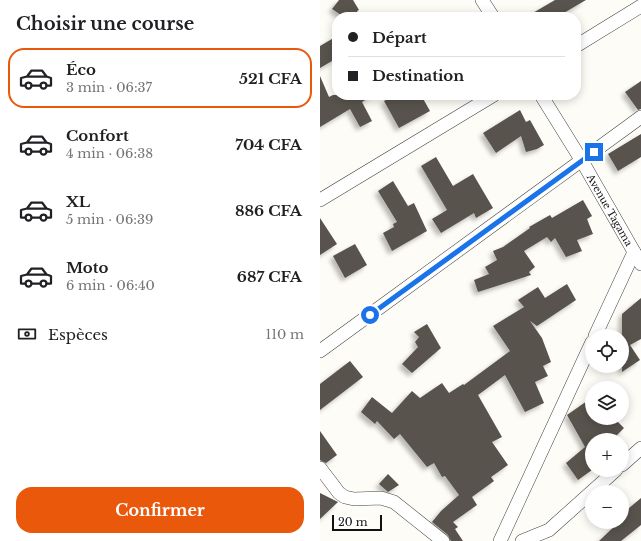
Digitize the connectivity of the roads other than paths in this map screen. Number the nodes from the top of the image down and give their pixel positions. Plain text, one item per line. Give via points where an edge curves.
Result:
1 (482, 0) edge
2 (641, 6) edge
3 (490, 12) edge
4 (581, 43) edge
5 (486, 100) edge
6 (544, 100) edge
7 (641, 118) edge
8 (582, 161) junction
9 (320, 200) edge
10 (634, 252) junction
11 (641, 264) edge
12 (598, 329) edge
13 (320, 351) edge
14 (585, 357) edge
15 (641, 448) edge
16 (629, 459) edge
17 (320, 468) edge
18 (608, 477) edge
19 (443, 541) edge
20 (500, 541) edge
21 (522, 541) edge

1 - 3 street
2 - 4 street
5 - 9 street
6 - 8 street, Avenue Tagama
7 - 8 street
8 - 10 street, Avenue Tagama
8 - 13 street
10 - 11 street, Avenue Tagama
10 - 12 street
14 - 20 street
15 - 16 street
17 - 19 street via 345,498 381,498 394,502
18 - 21 street via 549,530

